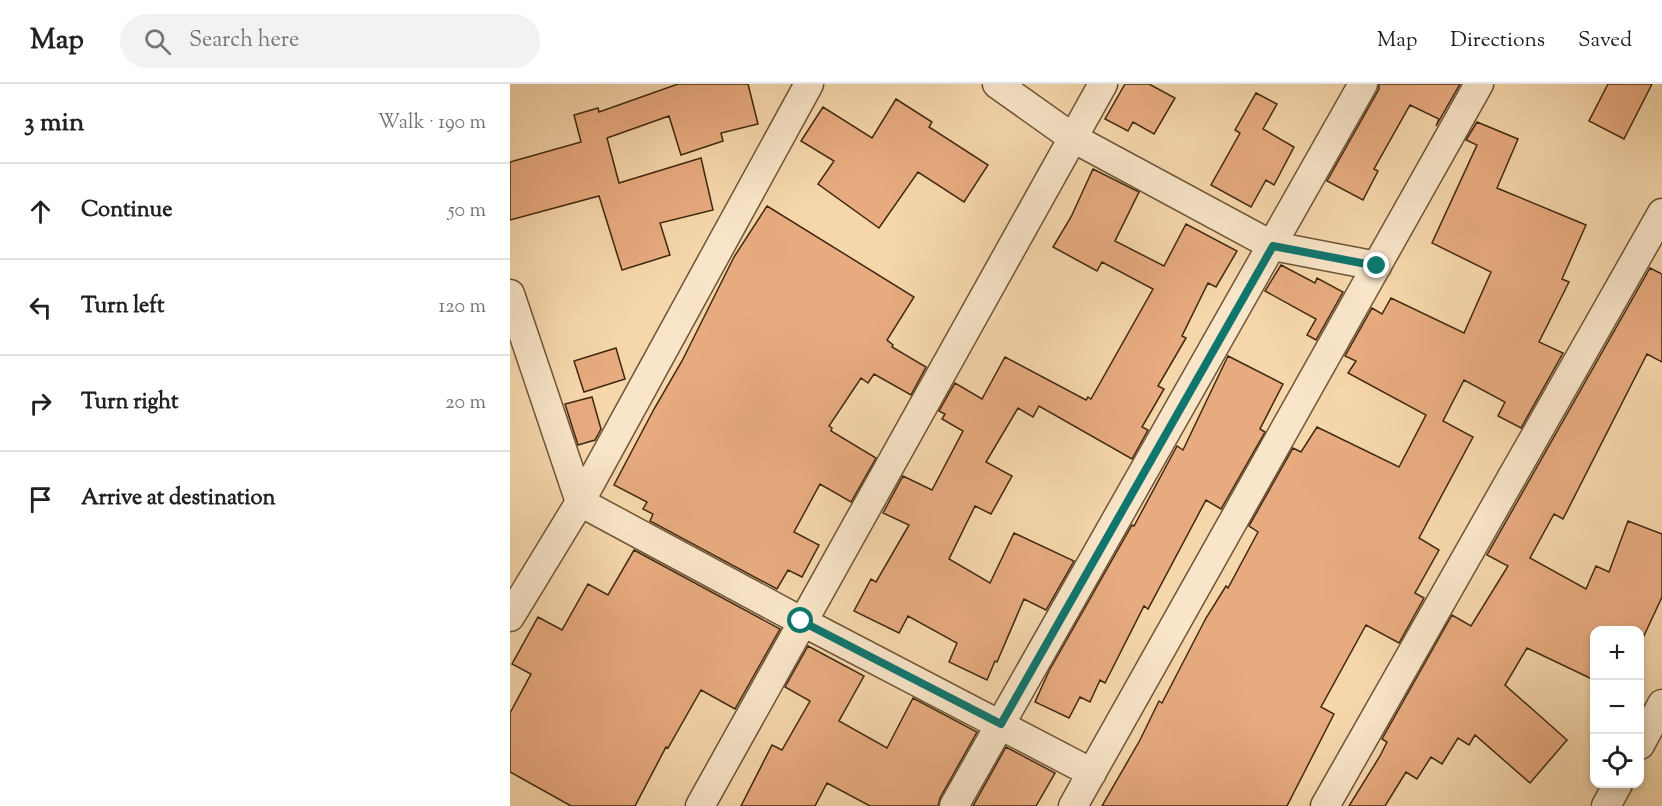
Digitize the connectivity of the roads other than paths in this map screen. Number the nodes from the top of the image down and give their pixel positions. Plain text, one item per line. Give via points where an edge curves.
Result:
1 (809, 84) edge
2 (997, 84) edge
3 (1103, 84) edge
4 (1363, 84) edge
5 (1479, 84) edge
6 (1073, 138) junction
7 (1662, 213) edge
8 (1273, 246) junction
9 (1377, 266) junction
10 (510, 294) edge
11 (580, 502) junction
12 (510, 617) edge
13 (801, 621) junction
14 (1662, 704) edge
15 (1001, 724) junction
16 (1644, 738) edge
17 (1092, 773) junction
18 (1615, 788) edge
19 (700, 806) edge
20 (954, 806) edge
21 (1073, 806) edge
22 (1325, 806) edge
23 (1606, 806) edge

1 - 11 street
2 - 6 street
3 - 6 street
4 - 8 street
5 - 9 street
6 - 8 street
6 - 13 street
7 - 22 street
8 - 9 street
8 - 15 street
9 - 17 street
10 - 11 street
11 - 12 street
11 - 13 street
13 - 15 street
13 - 19 street
14 - 16 street
15 - 17 street
15 - 20 street
17 - 21 street
18 - 23 street

